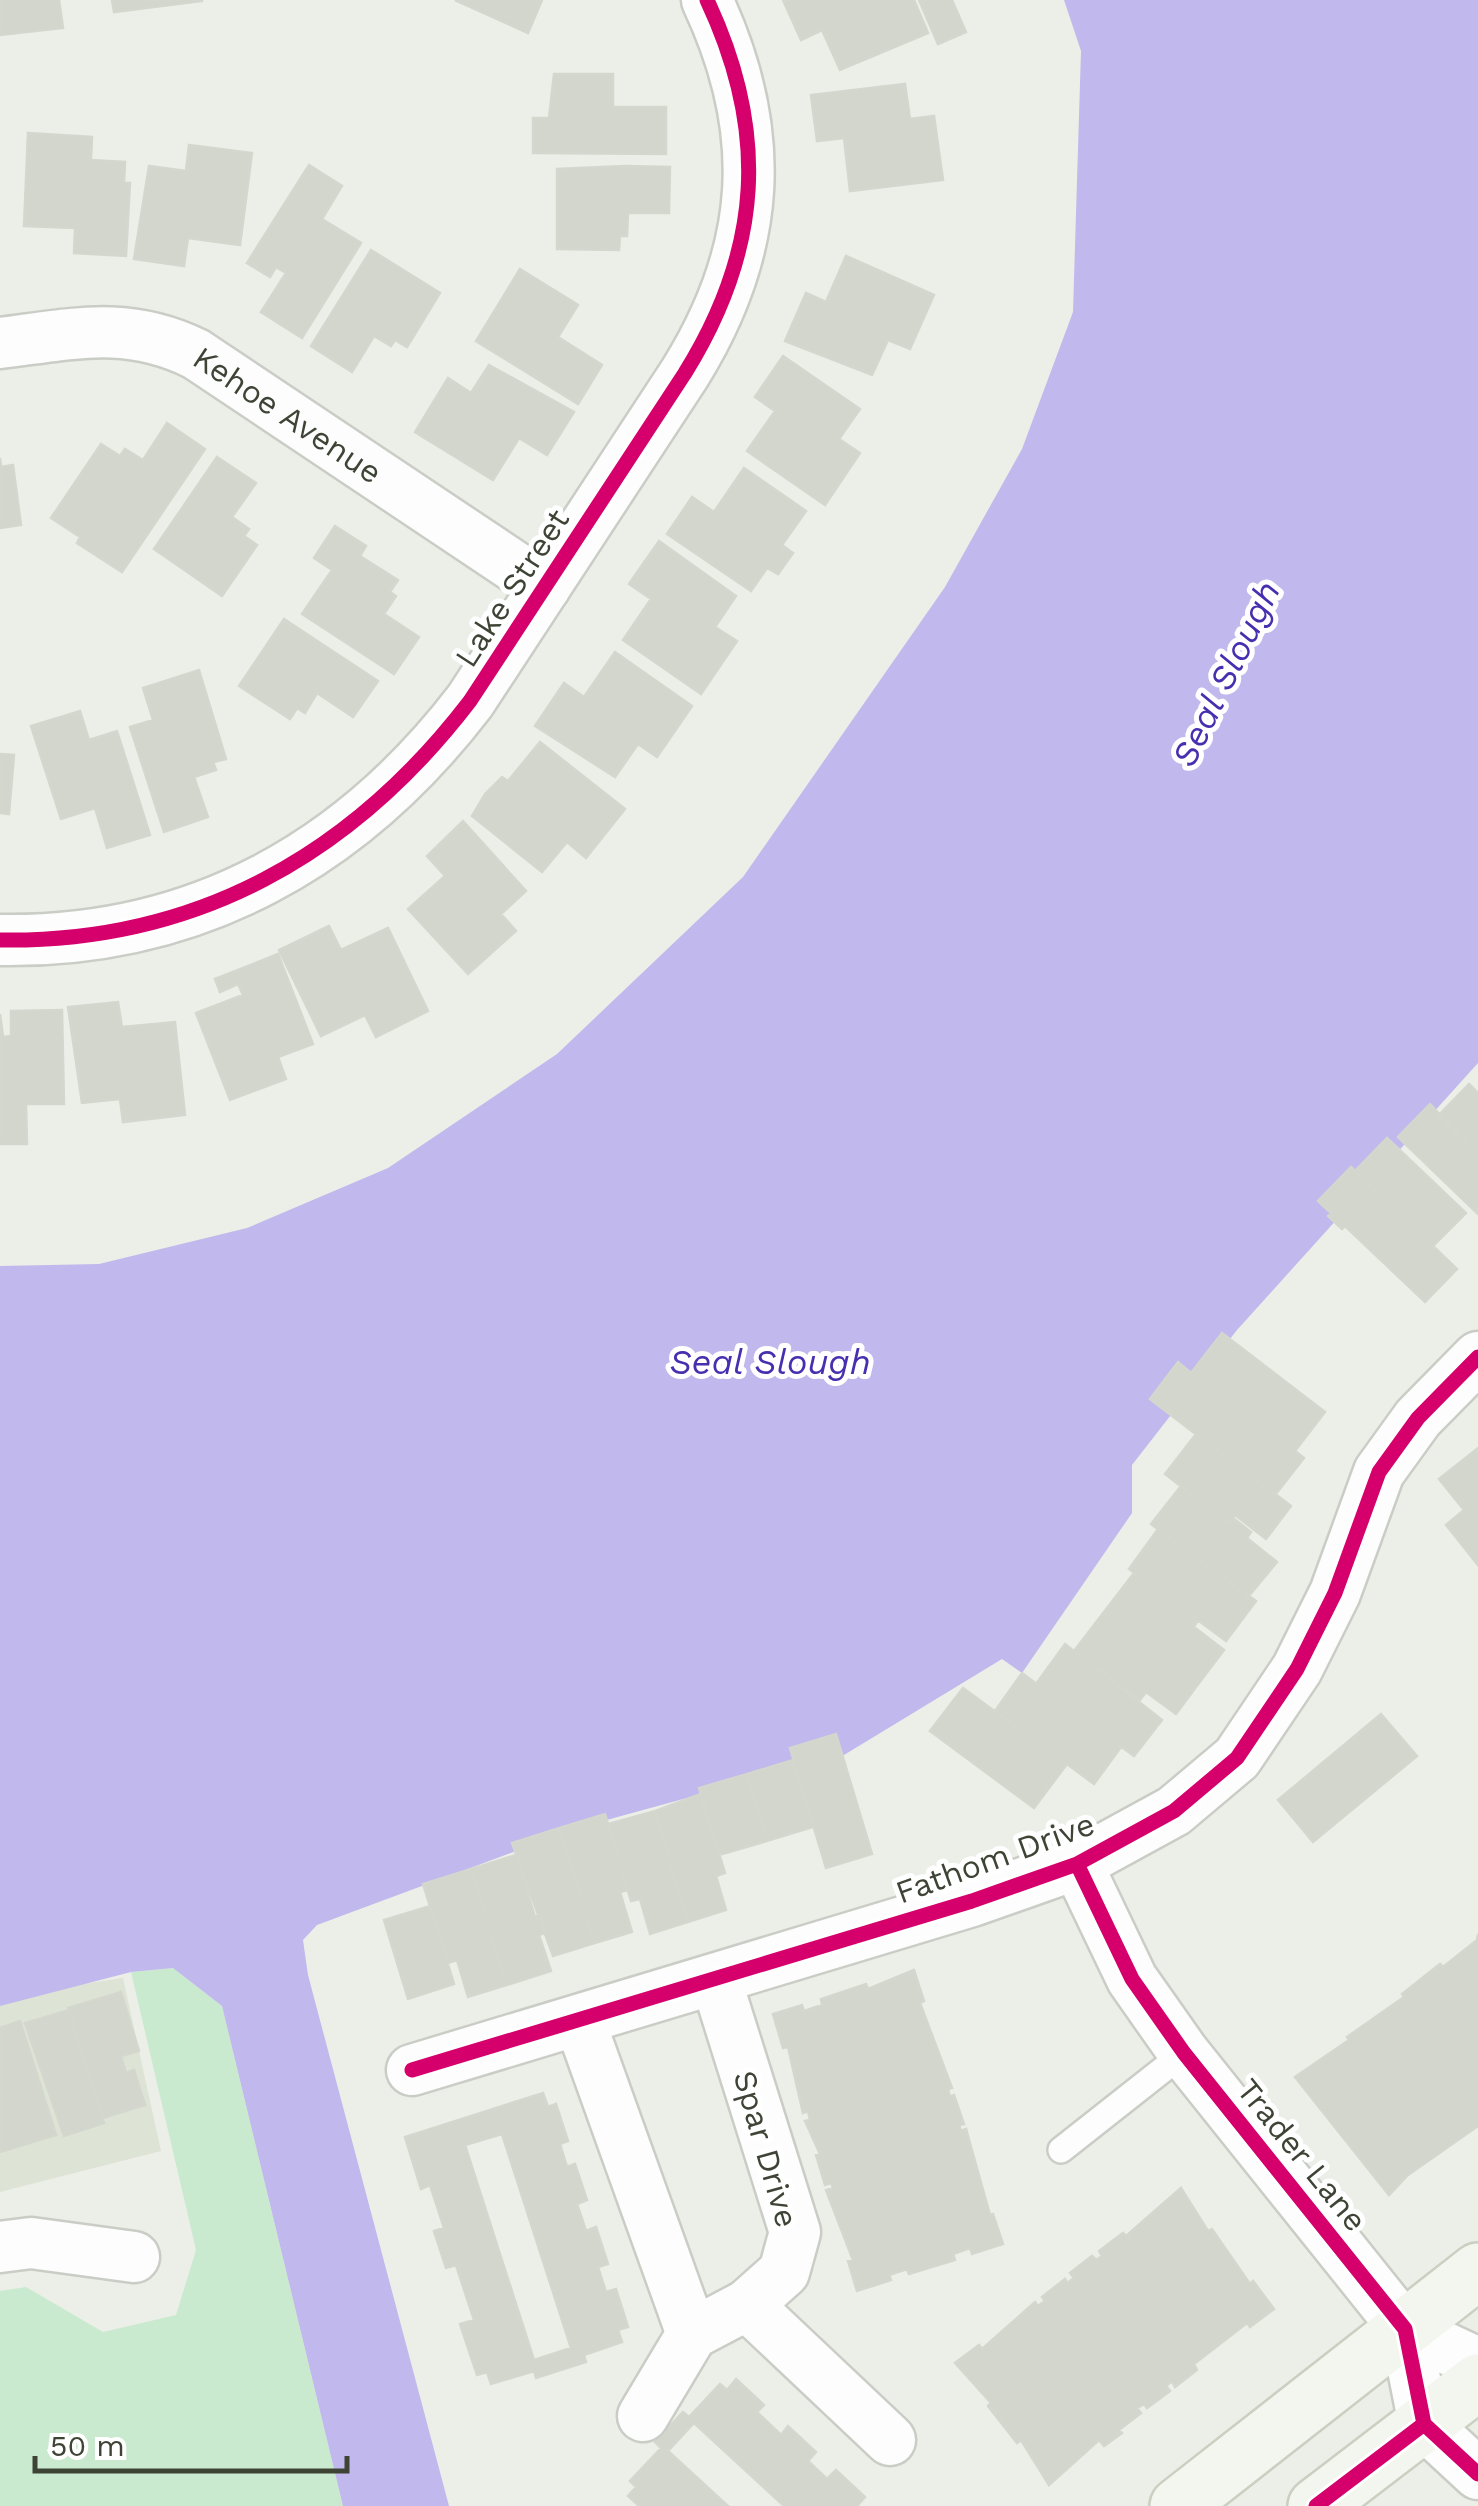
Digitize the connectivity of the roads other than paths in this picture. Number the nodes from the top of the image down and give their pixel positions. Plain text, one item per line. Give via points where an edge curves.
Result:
1 (706, 0) edge
2 (0, 342) edge
3 (545, 587) junction
4 (0, 940) edge
5 (1478, 1357) edge
6 (1077, 1864) junction
7 (716, 1980) junction
8 (580, 2022) junction
9 (1184, 2053) junction
10 (412, 2070) dead end
11 (1061, 2150) dead end
12 (0, 2247) edge
13 (134, 2257) dead end
14 (1478, 2271) edge
15 (747, 2304) junction
16 (1404, 2329) junction
17 (692, 2334) junction
18 (1478, 2363) edge
19 (1478, 2382) edge
20 (643, 2416) dead end
21 (1424, 2424) junction
22 (890, 2440) dead end
23 (1478, 2474) edge
24 (1178, 2506) edge
25 (1316, 2506) edge

1 - 3 street, Lake Street via 730,55 748,140 749,189 732,284 712,329
2 - 3 street, Kehoe Avenue via 98,330 166,339
3 - 4 street, Lake Street via 432,751 382,802 319,850 185,914 108,934
5 - 6 street, Fathom Drive via 1418,1418 1379,1472 1297,1669 1236,1758 1174,1811
6 - 7 street, Fathom Drive
6 - 9 street, Trader Lane via 1132,1979
7 - 8 street, Fathom Drive
7 - 15 street, Spar Drive via 794,2232 784,2272
8 - 10 street, Fathom Drive
8 - 17 street
9 - 11 lane
9 - 16 street, Trader Lane
12 - 13 street via 31,2243
14 - 16 main road
15 - 17 street, Spar Drive
15 - 22 street
16 - 18 street, Trader Lane
16 - 21 street, Trader Lane
16 - 24 main road
17 - 20 street
19 - 21 main road
21 - 23 street
21 - 25 main road

